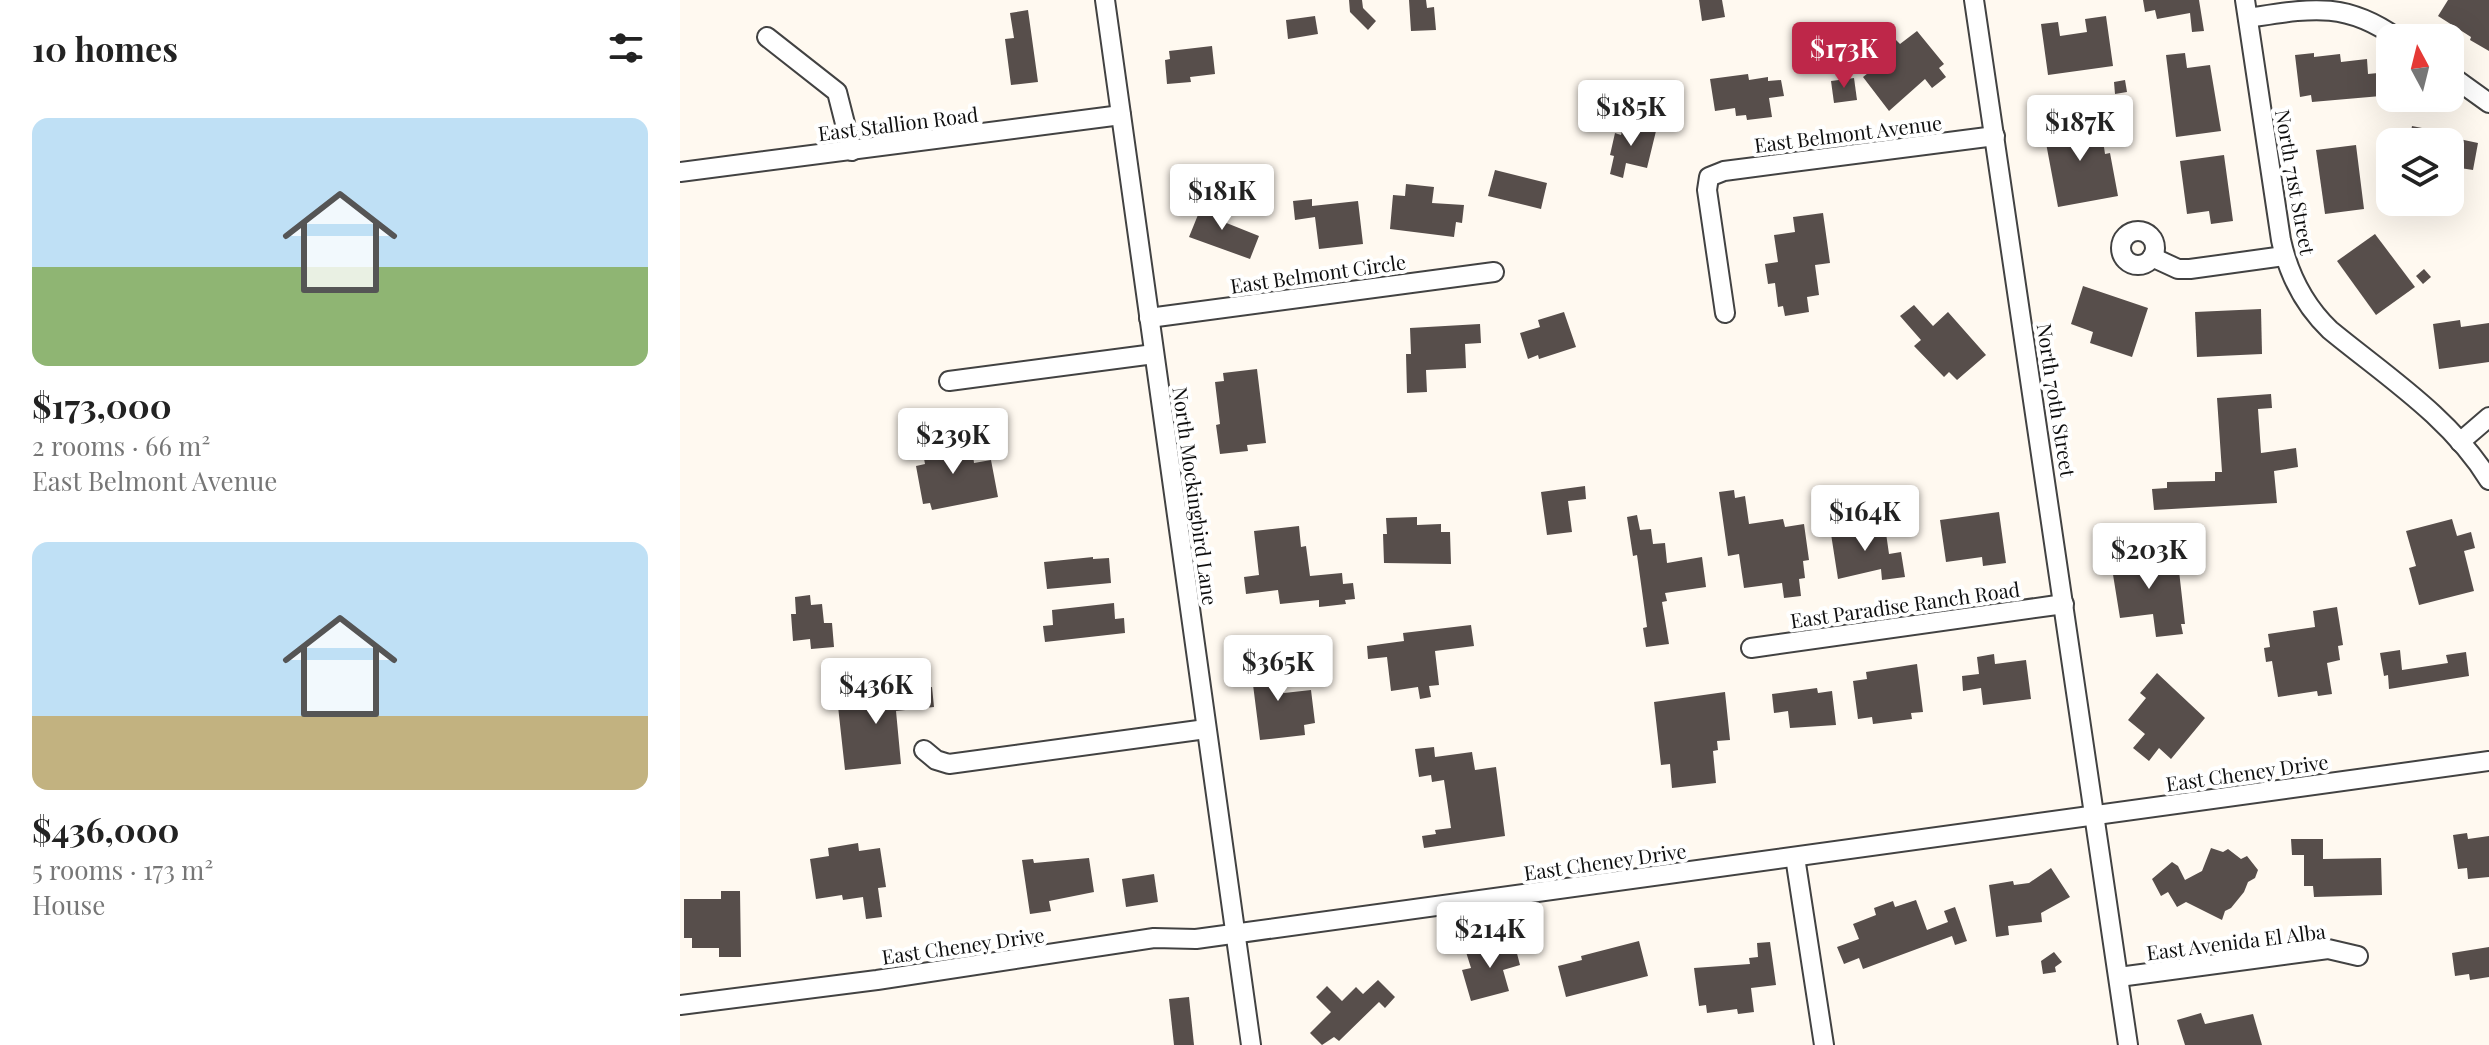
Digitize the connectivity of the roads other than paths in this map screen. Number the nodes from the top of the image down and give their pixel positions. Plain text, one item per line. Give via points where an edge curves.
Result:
1 (1105, 0) edge
2 (1974, 0) edge
3 (2246, 9) edge
4 (2376, 25) edge
5 (767, 37) dead end
6 (2464, 85) edge
7 (2489, 103) edge
8 (1121, 115) junction
9 (1995, 136) junction
10 (852, 151) junction
11 (680, 172) edge
12 (2284, 256) junction
13 (2152, 257) dead end
14 (1494, 272) dead end
15 (1725, 313) dead end
16 (1149, 318) junction
17 (1154, 354) junction
18 (949, 381) dead end
19 (2489, 417) edge
20 (2460, 442) junction
21 (2489, 480) edge
22 (2064, 604) junction
23 (1751, 648) dead end
24 (1206, 729) junction
25 (924, 750) dead end
26 (2489, 761) edge
27 (2095, 815) junction
28 (1795, 857) junction
29 (1234, 933) junction
30 (2358, 956) dead end
31 (2119, 977) junction
32 (680, 1005) edge
33 (1251, 1045) edge
34 (1824, 1045) edge
35 (2128, 1045) edge

1 - 8 street, North Mockingbird Lane
2 - 9 street, North 70th Street
3 - 4 street via 2348,12
3 - 12 street, North 71st Street
5 - 10 street via 837,92
6 - 7 street
8 - 10 street, East Stallion Road
8 - 16 street, North Mockingbird Lane
9 - 15 street, East Belmont Avenue via 1709,177
9 - 22 street, North 70th Street
10 - 11 street, East Stallion Road
12 - 13 street via 2190,269
12 - 20 street, North 71st Street via 2315,316
14 - 16 street, East Belmont Circle
16 - 17 street, North Mockingbird Lane
17 - 18 street
17 - 24 street, North Mockingbird Lane
19 - 20 street
20 - 21 street, North 71st Street
22 - 23 street, East Paradise Ranch Road
22 - 27 street, North 70th Street
24 - 25 street via 949,764
24 - 29 street, North Mockingbird Lane
26 - 27 street, East Cheney Drive
27 - 28 street, East Cheney Drive
27 - 31 street, North 70th Street
28 - 29 street, East Cheney Drive
28 - 34 street
29 - 32 street, East Cheney Drive via 1154,938
29 - 33 street, North Mockingbird Lane
30 - 31 street, East Avenida El Alba via 2328,949
31 - 35 street, North 70th Street

